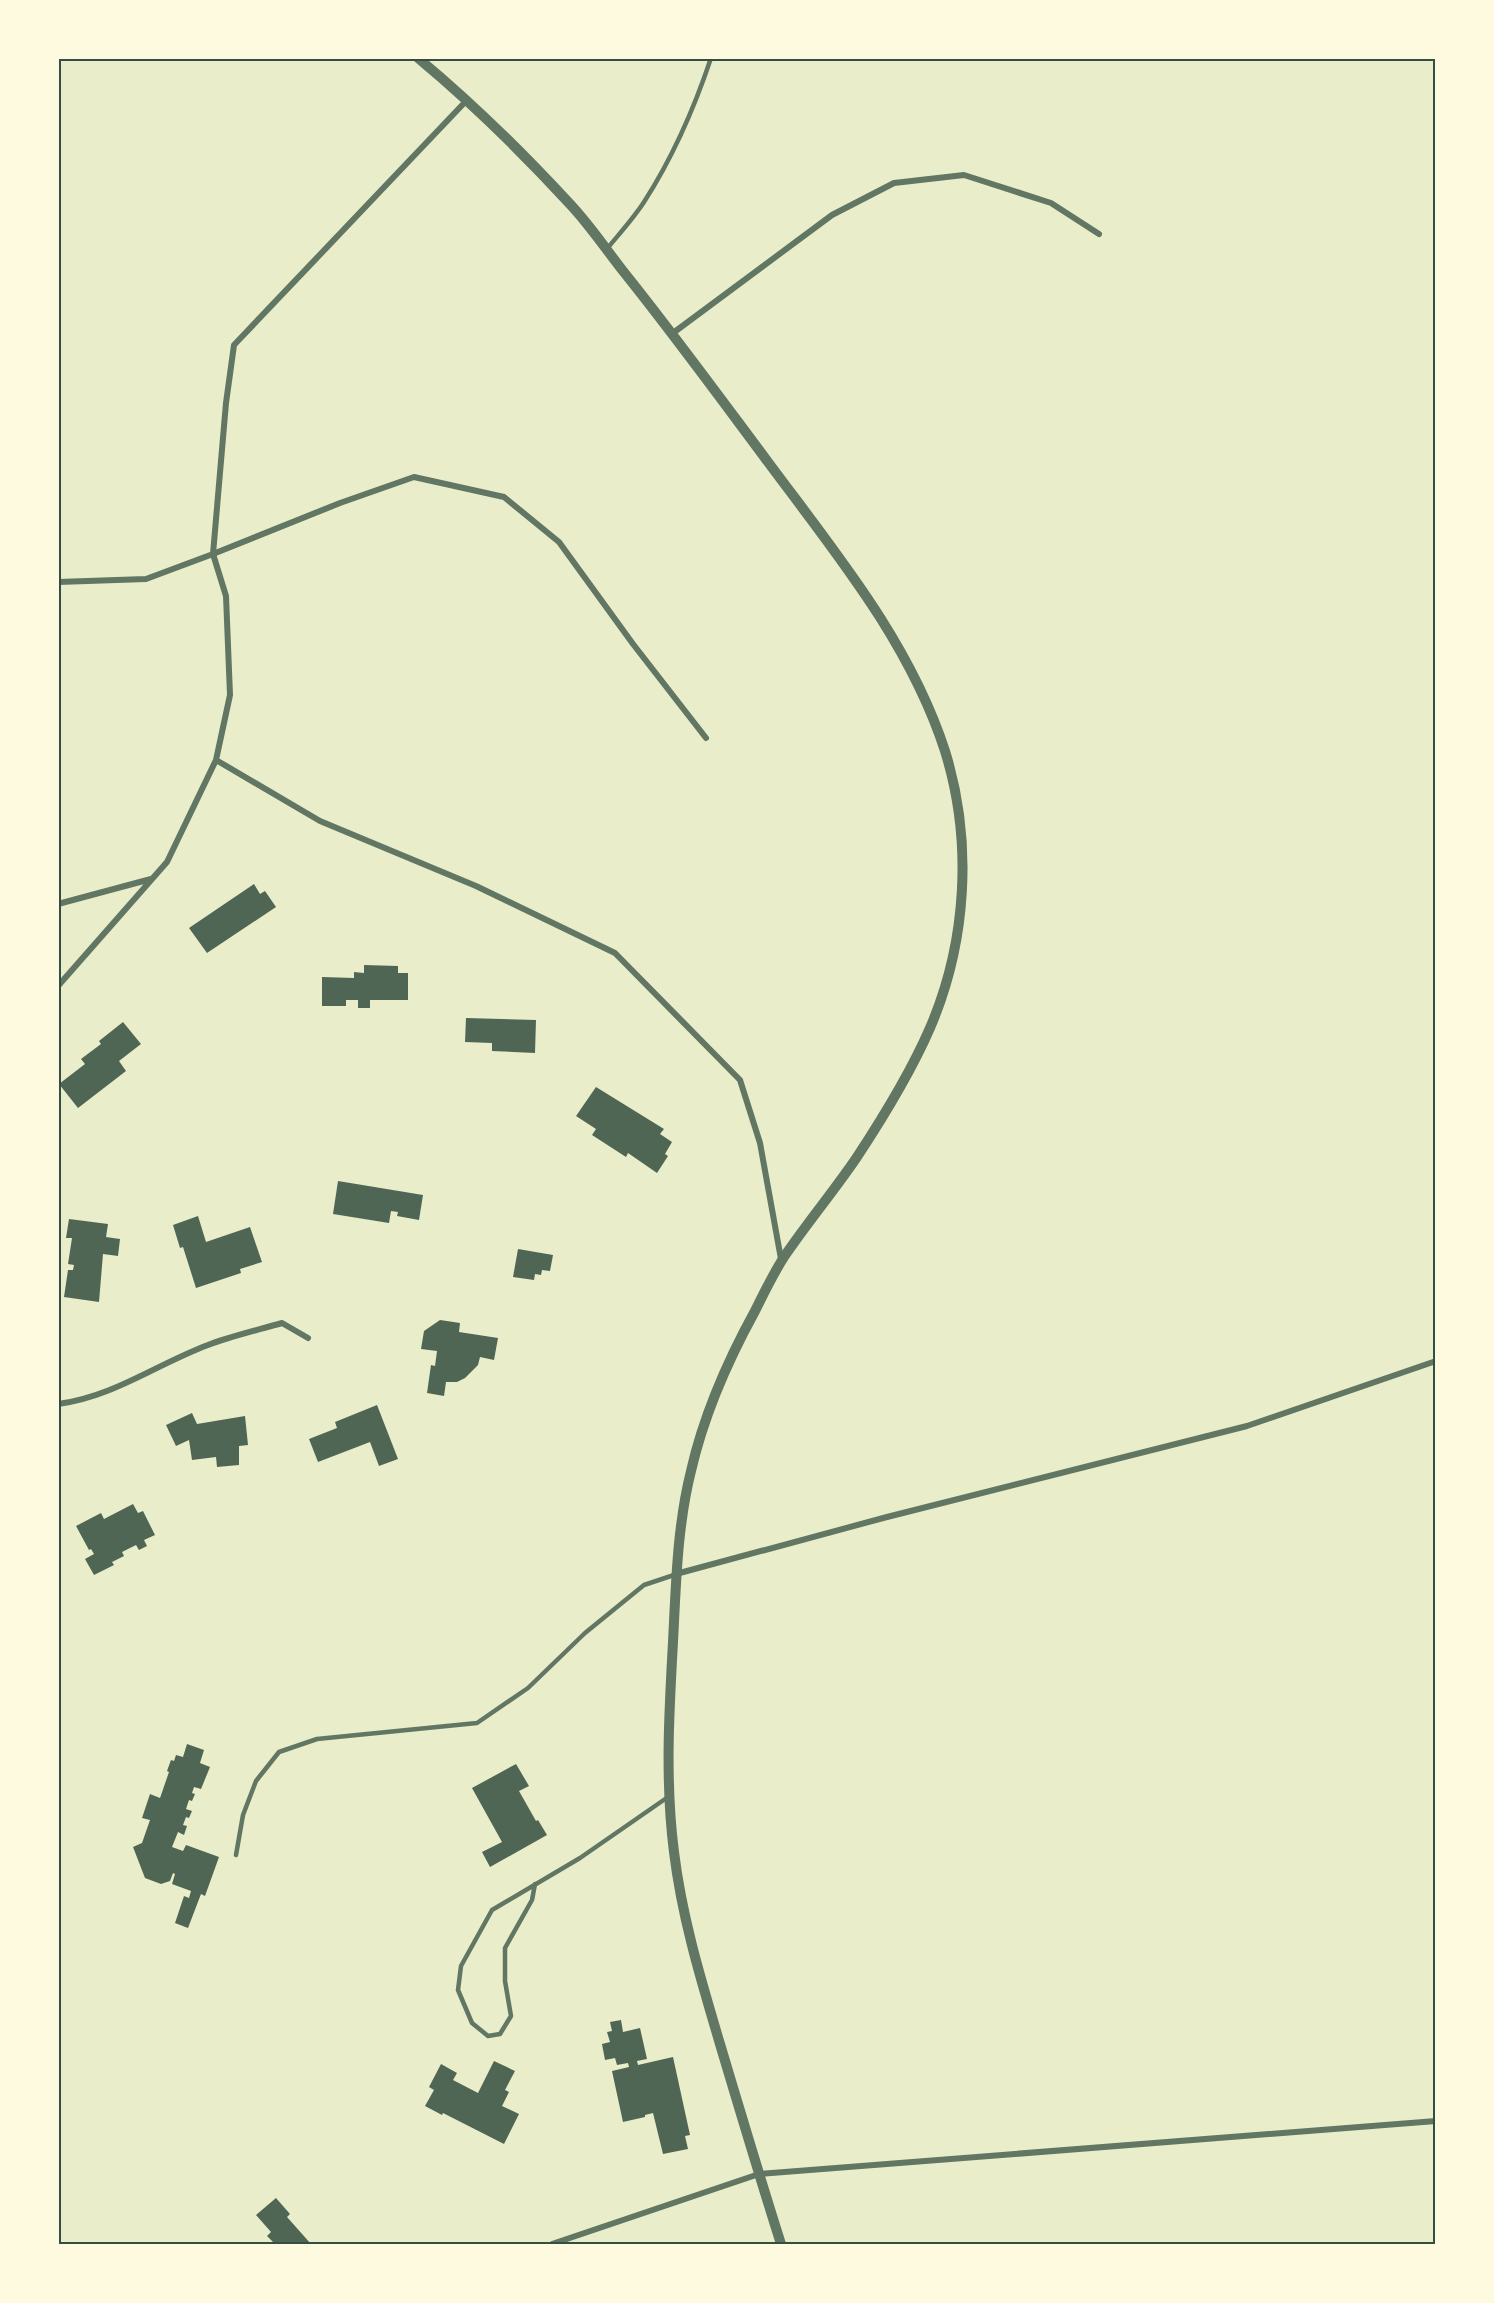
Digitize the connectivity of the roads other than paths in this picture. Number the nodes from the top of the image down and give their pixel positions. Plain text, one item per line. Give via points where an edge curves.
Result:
1 (418, 58) edge
2 (711, 58) edge
3 (468, 99) junction
4 (1100, 234) dead end
5 (606, 250) junction
6 (673, 333) junction
7 (213, 554) junction
8 (58, 582) edge
9 (706, 738) dead end
10 (216, 760) junction
11 (152, 879) junction
12 (58, 904) edge
13 (58, 986) edge
14 (781, 1261) junction
15 (308, 1338) dead end
16 (1436, 1361) edge
17 (58, 1404) edge
18 (676, 1574) junction
19 (668, 1797) junction
20 (236, 1855) dead end
21 (534, 1884) junction
22 (1436, 2121) edge
23 (759, 2174) junction
24 (552, 2244) edge
25 (781, 2244) edge

1 - 3 street
2 - 5 lane via 695,105 668,163 643,204
3 - 5 street via 573,207
3 - 7 street via 234,345
4 - 6 street via 1051,203 964,175 894,183 832,215
5 - 6 street
6 - 14 street via 897,642 945,753 962,851 956,948 929,1030 902,1085 856,1159
7 - 8 street via 146,579
7 - 9 street via 414,477 504,497 560,542
7 - 10 street via 226,596 230,694
10 - 11 street via 167,862
10 - 14 street via 320,821 476,886 615,953 740,1080 760,1143
11 - 12 street
11 - 13 street
14 - 18 street via 731,1355 710,1406 690,1472
15 - 17 street via 282,1323 207,1345 130,1382 80,1401
16 - 18 street via 1247,1426
18 - 19 street
18 - 20 lane via 644,1585 585,1633 528,1688 477,1723 317,1739 279,1752 256,1781 243,1815
19 - 21 lane via 623,1830
19 - 23 street via 674,1854 696,1964
21 - 21 lane via 492,1910 461,1966 458,1990 472,2023 488,2036 500,2034 511,2016 505,1948 532,1900
22 - 23 street
23 - 24 street
23 - 25 street

